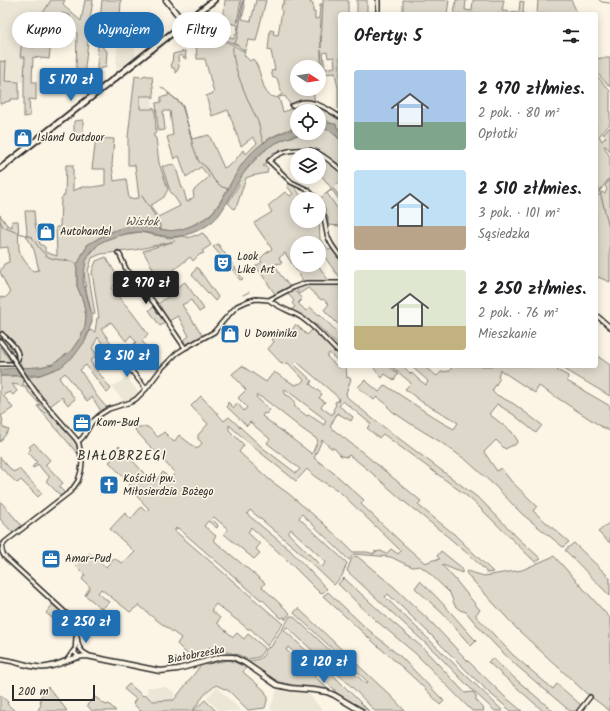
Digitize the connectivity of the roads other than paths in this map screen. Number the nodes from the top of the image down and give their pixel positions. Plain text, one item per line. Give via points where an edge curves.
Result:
1 (166, 0) edge
2 (214, 0) edge
3 (378, 0) edge
4 (175, 12) edge
5 (198, 12) edge
6 (378, 12) edge
7 (172, 33) edge
8 (298, 104) edge
9 (313, 104) edge
10 (326, 109) edge
11 (338, 116) edge
12 (338, 168) edge
13 (0, 169) edge
14 (310, 192) edge
15 (326, 227) edge
16 (118, 253) dead end
17 (338, 253) edge
18 (338, 284) edge
19 (269, 300) junction
20 (598, 317) edge
21 (610, 327) edge
22 (2, 334) dead end
23 (0, 341) edge
24 (184, 348) junction
25 (338, 350) edge
26 (124, 358) dead end
27 (18, 359) dead end
28 (0, 364) edge
29 (12, 364) tunnel mouth
30 (146, 389) junction
31 (78, 442) junction
32 (77, 647) junction
33 (79, 657) junction
34 (92, 657) junction
35 (0, 659) edge
36 (67, 661) junction
37 (590, 697) dead end
38 (361, 711) edge
39 (579, 711) edge

1 - 4 street
2 - 5 main road
3 - 6 street
7 - 13 main road
8 - 9 street
10 - 11 street
12 - 14 street via 318,153 296,149 282,152 269,162 291,182
15 - 17 street
16 - 24 street via 126,269 155,304
18 - 19 street via 306,283
19 - 24 street via 256,299 238,306 214,332
19 - 25 street via 315,328
20 - 21 street
22 - 27 street via 17,351
23 - 31 street, bridge via 40,398
24 - 30 street via 167,362
26 - 30 street via 126,365
28 - 29 street
30 - 31 street via 131,402 101,414
31 - 32 street via 81,471 75,486 2,547 4,556 69,616 75,627
32 - 33 street via 75,653
32 - 34 street
32 - 36 street
33 - 34 street, Białobrzeska
33 - 36 street, Białobrzeska
34 - 38 street, Białobrzeska via 160,671 178,669 221,657 233,657 245,662 277,685 327,692
35 - 36 street, Białobrzeska via 38,668
37 - 39 street

